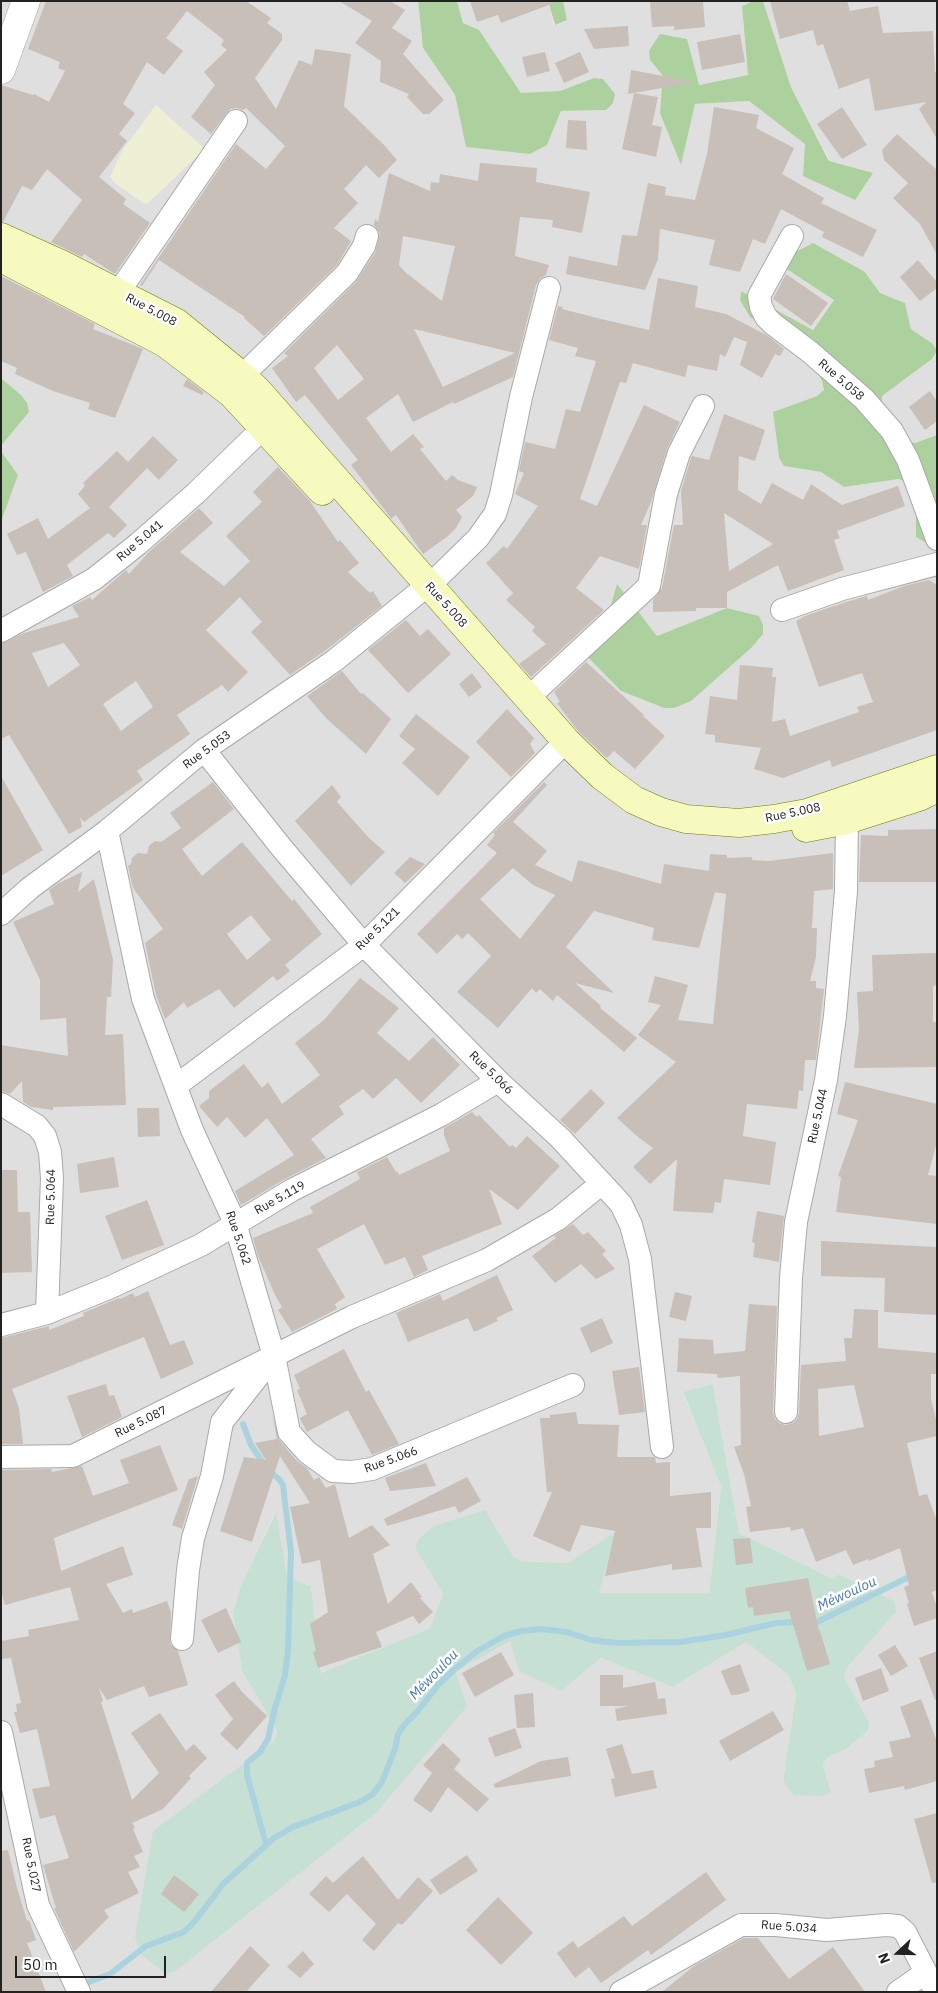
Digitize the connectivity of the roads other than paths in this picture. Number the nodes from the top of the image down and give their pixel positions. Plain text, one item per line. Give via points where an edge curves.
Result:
1 (26, 1) edge
2 (1, 70) edge
3 (236, 121) dead end
4 (368, 236) dead end
5 (792, 236) dead end
6 (1, 238) edge
7 (1, 258) edge
8 (549, 288) dead end
9 (118, 293) junction
10 (242, 376) junction
11 (703, 406) dead end
12 (262, 429) junction
13 (937, 539) edge
14 (937, 564) edge
15 (423, 590) junction
16 (782, 610) dead end
17 (1, 631) edge
18 (528, 698) junction
19 (558, 749) junction
20 (204, 750) junction
21 (937, 769) edge
22 (937, 788) edge
23 (847, 820) junction
24 (107, 831) junction
25 (1, 914) edge
26 (364, 945) junction
27 (498, 1081) junction
28 (177, 1085) junction
29 (1, 1104) edge
30 (602, 1183) junction
31 (236, 1223) junction
32 (47, 1312) junction
33 (1, 1325) edge
34 (274, 1356) junction
35 (573, 1385) dead end
36 (786, 1412) dead end
37 (662, 1447) dead end
38 (1, 1457) edge
39 (182, 1639) dead end
40 (1, 1732) edge
41 (931, 1982) edge
42 (79, 1992) edge
43 (621, 1992) edge
44 (898, 1992) edge

1 - 2 street
3 - 9 street
4 - 10 street via 347,273
5 - 13 street, Rue 5.058 via 759,296 761,307 773,324 864,399 892,431 908,460
6 - 9 main road, Rue 5.008
7 - 12 main road, Rue 5.008 via 166,343 231,393
8 - 15 street, Rue 5.053 via 495,514 478,538
9 - 10 main road, Rue 5.008 via 177,323
10 - 15 main road, Rue 5.008 via 258,391
11 - 18 street via 679,453 666,494 649,586
12 - 15 main road, Rue 5.008
12 - 17 street, Rue 5.041 via 138,544 94,578
14 - 16 street via 842,589
15 - 18 main road, Rue 5.008
15 - 19 main road, Rue 5.008
15 - 20 street, Rue 5.053 via 334,660
18 - 21 main road, Rue 5.008 via 602,776 634,800 686,819 739,823 774,819 807,812
19 - 23 main road, Rue 5.008 via 629,812 668,828 744,836
19 - 26 street, Rue 5.121
20 - 24 street, Rue 5.053
20 - 26 street, Rue 5.066
22 - 23 main road, Rue 5.008
23 - 36 street, Rue 5.044 via 846,891 835,1016 826,1080 796,1222
24 - 25 street, Rue 5.053 via 30,888
24 - 28 street, Rue 5.062 via 143,999
26 - 27 street, Rue 5.066
26 - 28 street, Rue 5.121
27 - 30 street, Rue 5.066 via 560,1138
27 - 31 street, Rue 5.119
28 - 31 street, Rue 5.062 via 192,1130
29 - 32 street, Rue 5.064 via 36,1126 45,1136 50,1152
30 - 34 street, Rue 5.087 via 558,1219 487,1260 352,1317
30 - 37 street, Rue 5.066 via 621,1204 631,1225 640,1259
31 - 32 street, Rue 5.119 via 202,1245
31 - 34 street, Rue 5.062
32 - 33 street, Rue 5.119
34 - 35 street, Rue 5.066 via 290,1432 307,1452 333,1471 372,1469
34 - 38 street, Rue 5.087 via 73,1456
34 - 39 street via 222,1422 212,1476 193,1538
40 - 42 street, Rue 5.027 via 38,1905
41 - 43 street, Rue 5.034 via 906,1932 898,1926 827,1930 740,1925
41 - 44 street

